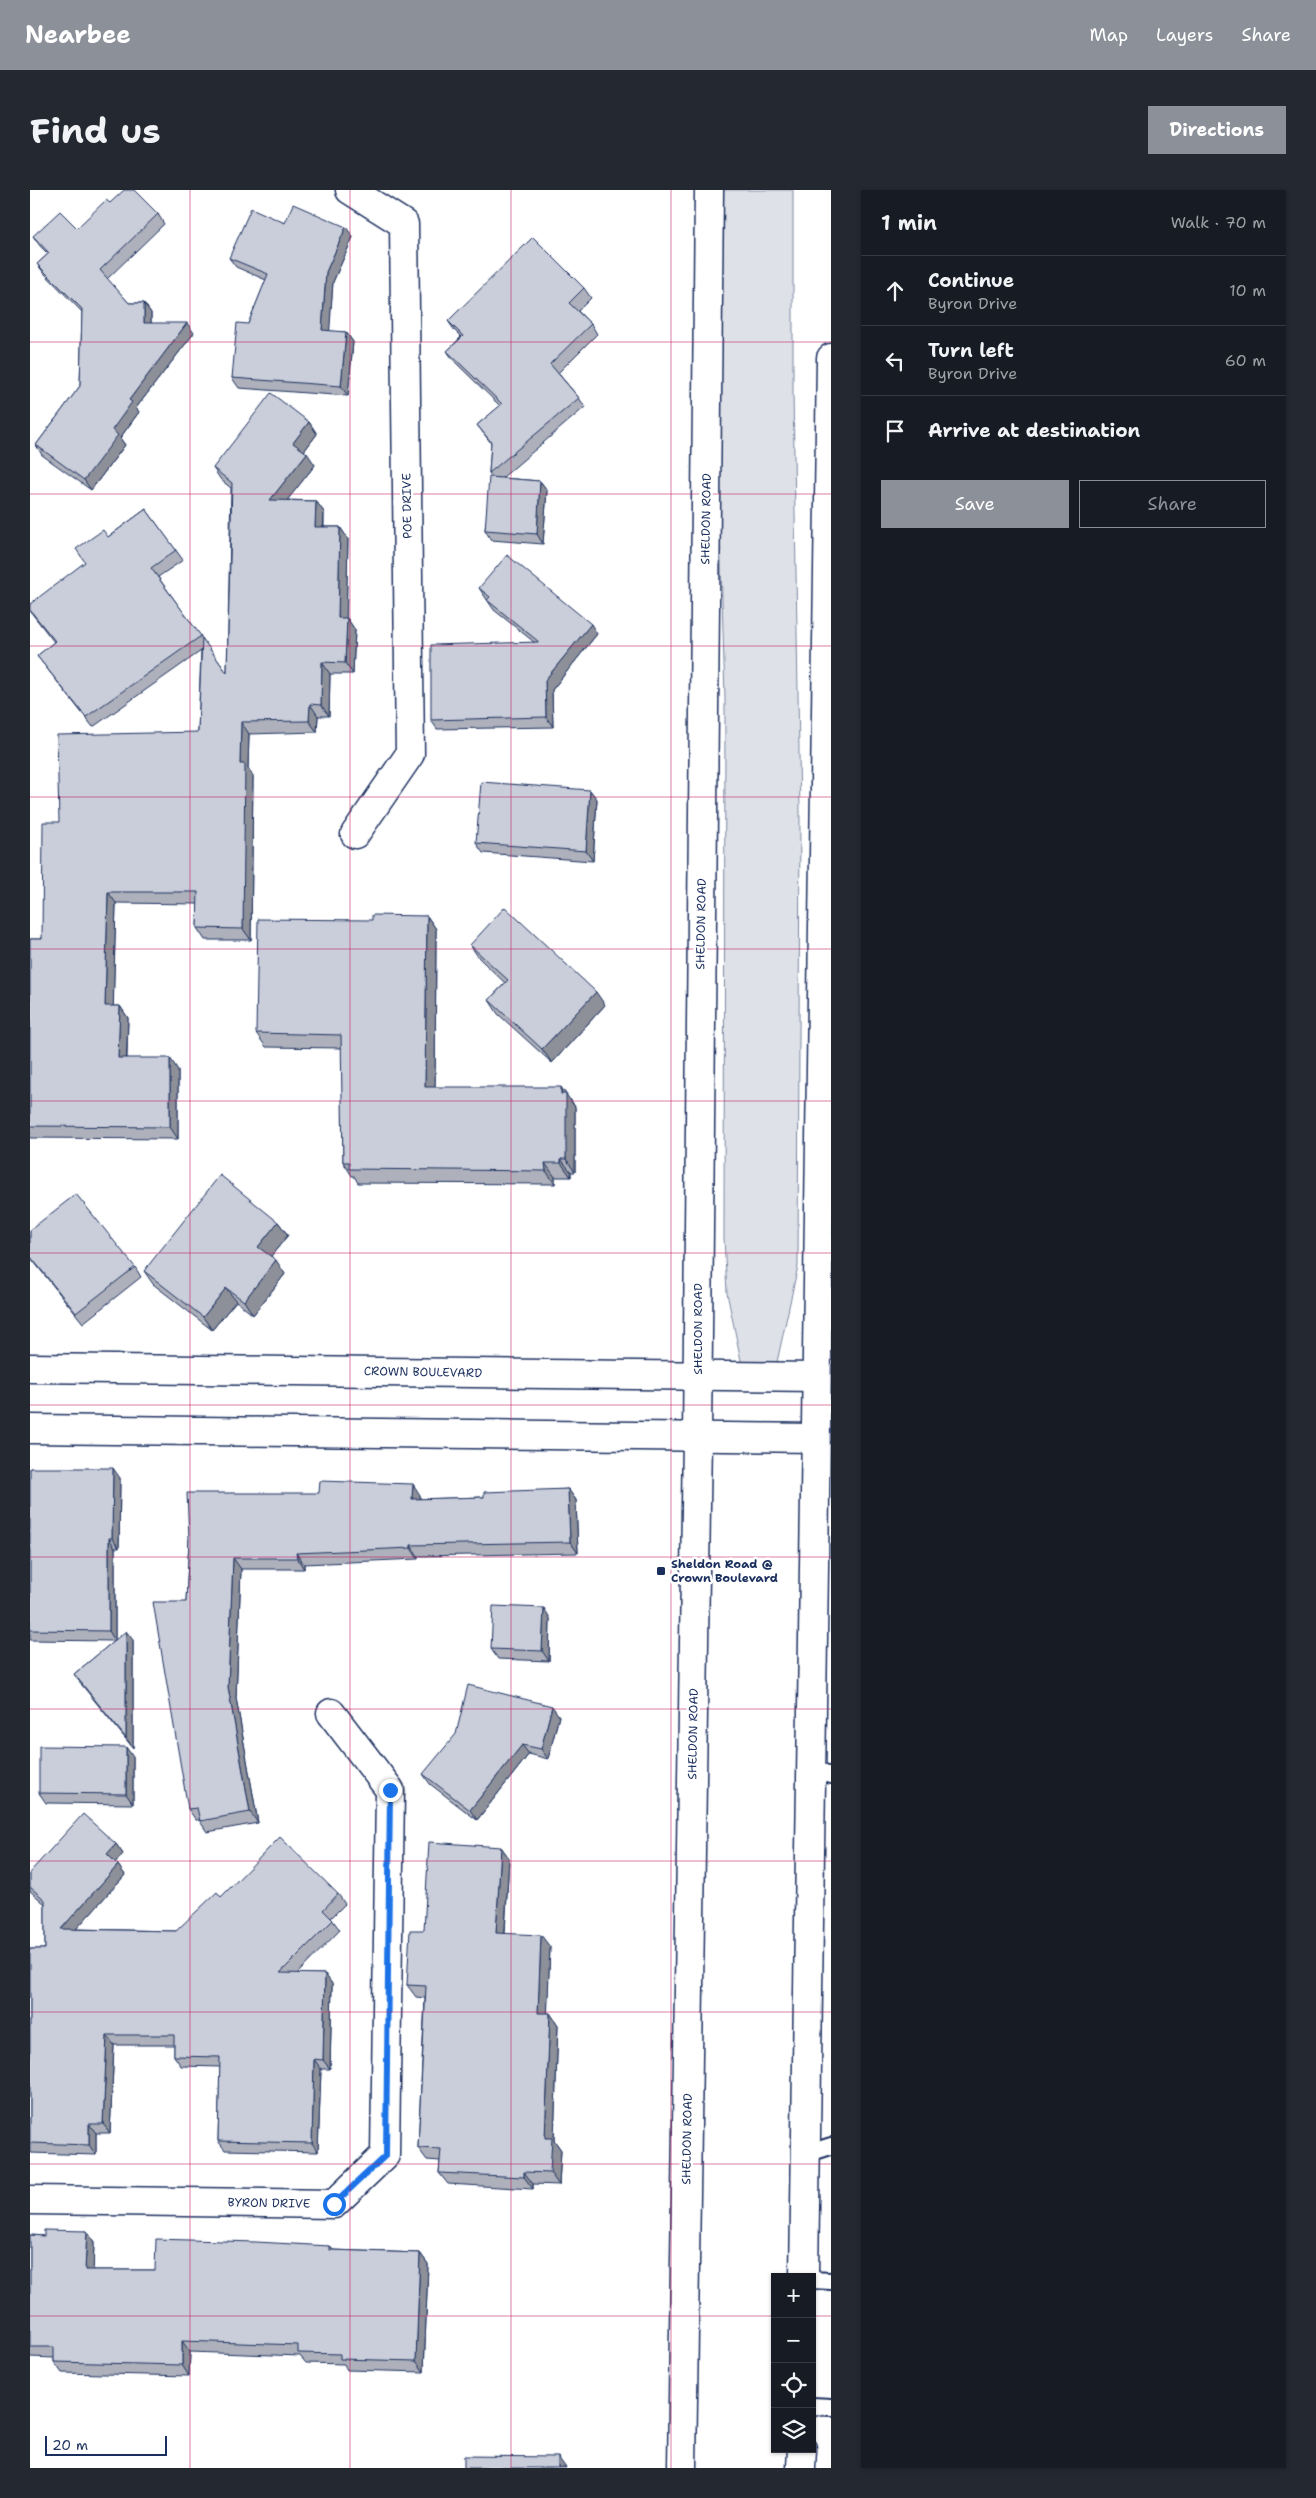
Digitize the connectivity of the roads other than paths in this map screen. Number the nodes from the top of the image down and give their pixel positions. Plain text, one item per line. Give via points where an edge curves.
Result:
1 (350, 190) edge
2 (709, 190) edge
3 (831, 358) edge
4 (355, 834) dead end
5 (30, 1368) edge
6 (698, 1375) junction
7 (816, 1377) junction
8 (30, 1429) edge
9 (697, 1436) junction
10 (815, 1438) junction
11 (331, 1713) dead end
12 (821, 1772) edge
13 (818, 2150) edge
14 (30, 2200) edge
15 (804, 2273) edge
16 (816, 2280) edge
17 (831, 2281) edge
18 (816, 2406) edge
19 (831, 2407) edge
20 (802, 2453) edge
21 (682, 2468) edge
22 (801, 2468) edge

1 - 4 main road, POE DRIVE via 404,224 410,754
2 - 6 main road, SHELDON ROAD
3 - 7 main road
5 - 6 main road, CROWN BOULEVARD
6 - 7 main road, CROWN BOULEVARD
6 - 9 main road, SHELDON ROAD
7 - 10 main road
8 - 9 main road
9 - 10 main road
9 - 21 main road, SHELDON ROAD
10 - 12 main road
11 - 14 main road, BYRON DRIVE via 390,1790 386,2155 334,2204
12 - 13 main road
13 - 15 main road
16 - 17 lane
18 - 19 lane
20 - 22 main road

